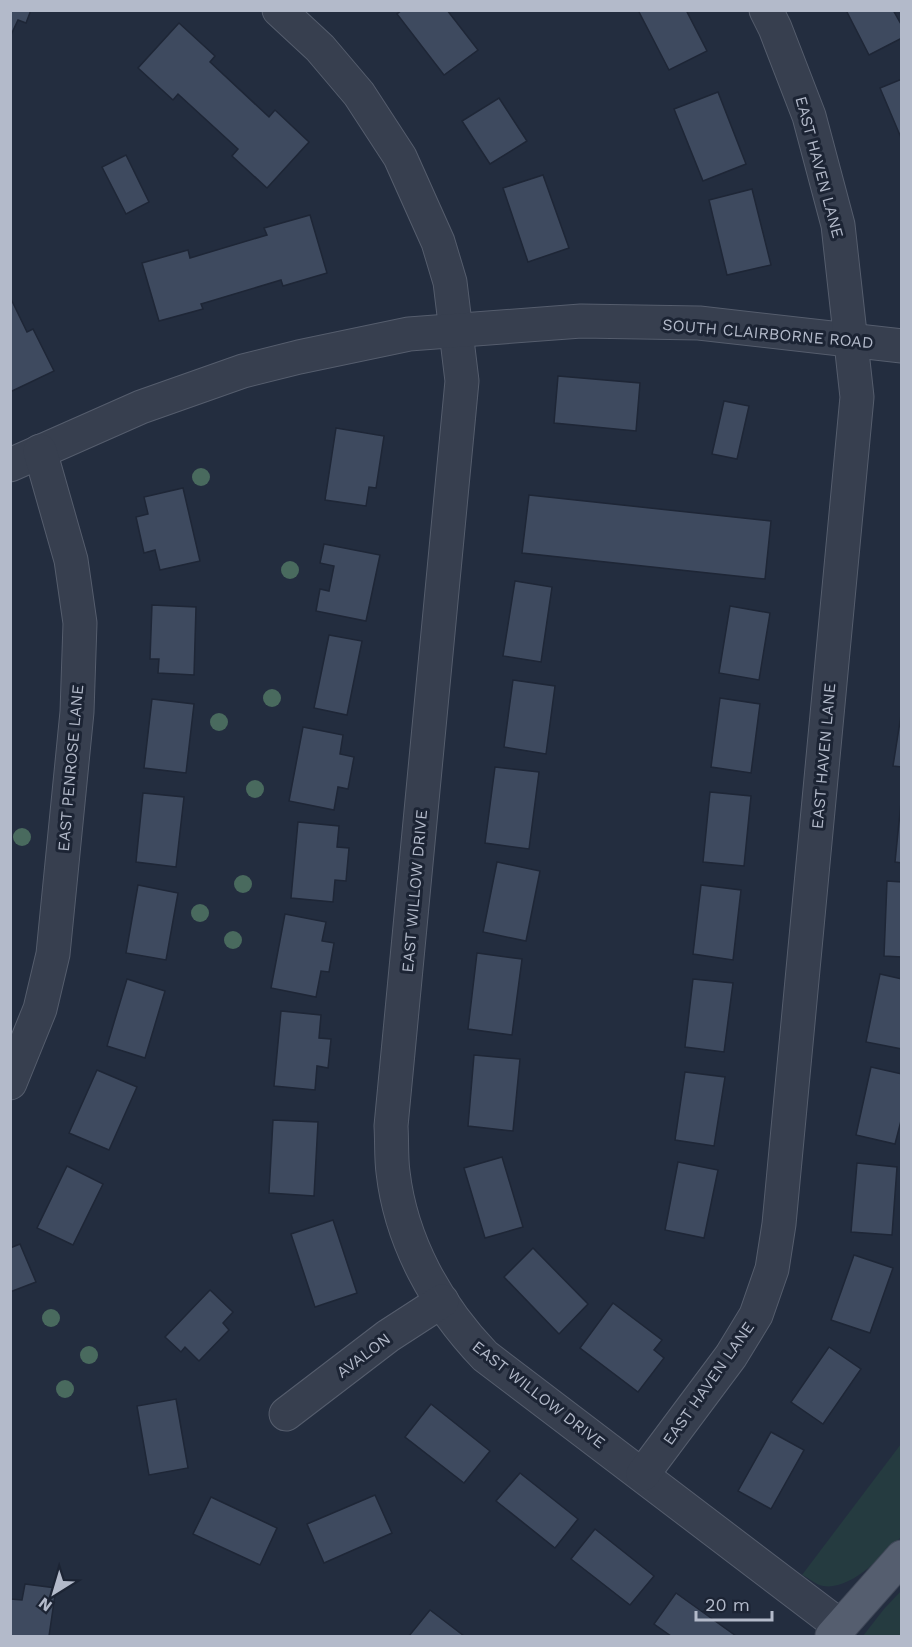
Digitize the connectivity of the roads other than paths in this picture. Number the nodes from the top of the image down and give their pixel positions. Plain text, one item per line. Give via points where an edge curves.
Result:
1 (279, 10) edge
2 (766, 10) edge
3 (457, 329) junction
4 (852, 339) junction
5 (902, 346) edge
6 (40, 451) junction
7 (10, 465) edge
8 (10, 1083) edge
9 (442, 1301) junction
10 (286, 1414) dead end
11 (642, 1474) junction
12 (902, 1557) edge
13 (836, 1631) edge

1 - 3 street, EAST WILLOW DRIVE via 320,48 359,94 399,157 438,242 450,282
2 - 4 street, EAST HAVEN LANE via 809,116 835,214
3 - 4 street, SOUTH CLAIRBORNE ROAD via 581,321 699,323
3 - 6 street, SOUTH CLAIRBORNE ROAD via 410,334 243,371 141,407
3 - 9 street, EAST WILLOW DRIVE via 462,381 391,1126 393,1173 403,1220 419,1264
4 - 5 street, SOUTH CLAIRBORNE ROAD
4 - 11 street, EAST HAVEN LANE via 857,397 772,1269 756,1315 731,1356
6 - 7 street, SOUTH CLAIRBORNE ROAD
6 - 8 street, EAST PENROSE LANE via 71,560 80,623 77,712 53,954 40,1009
9 - 10 street, AVALON via 388,1336
9 - 11 street, EAST WILLOW DRIVE via 485,1356
11 - 13 street, EAST WILLOW DRIVE
12 - 13 main road

